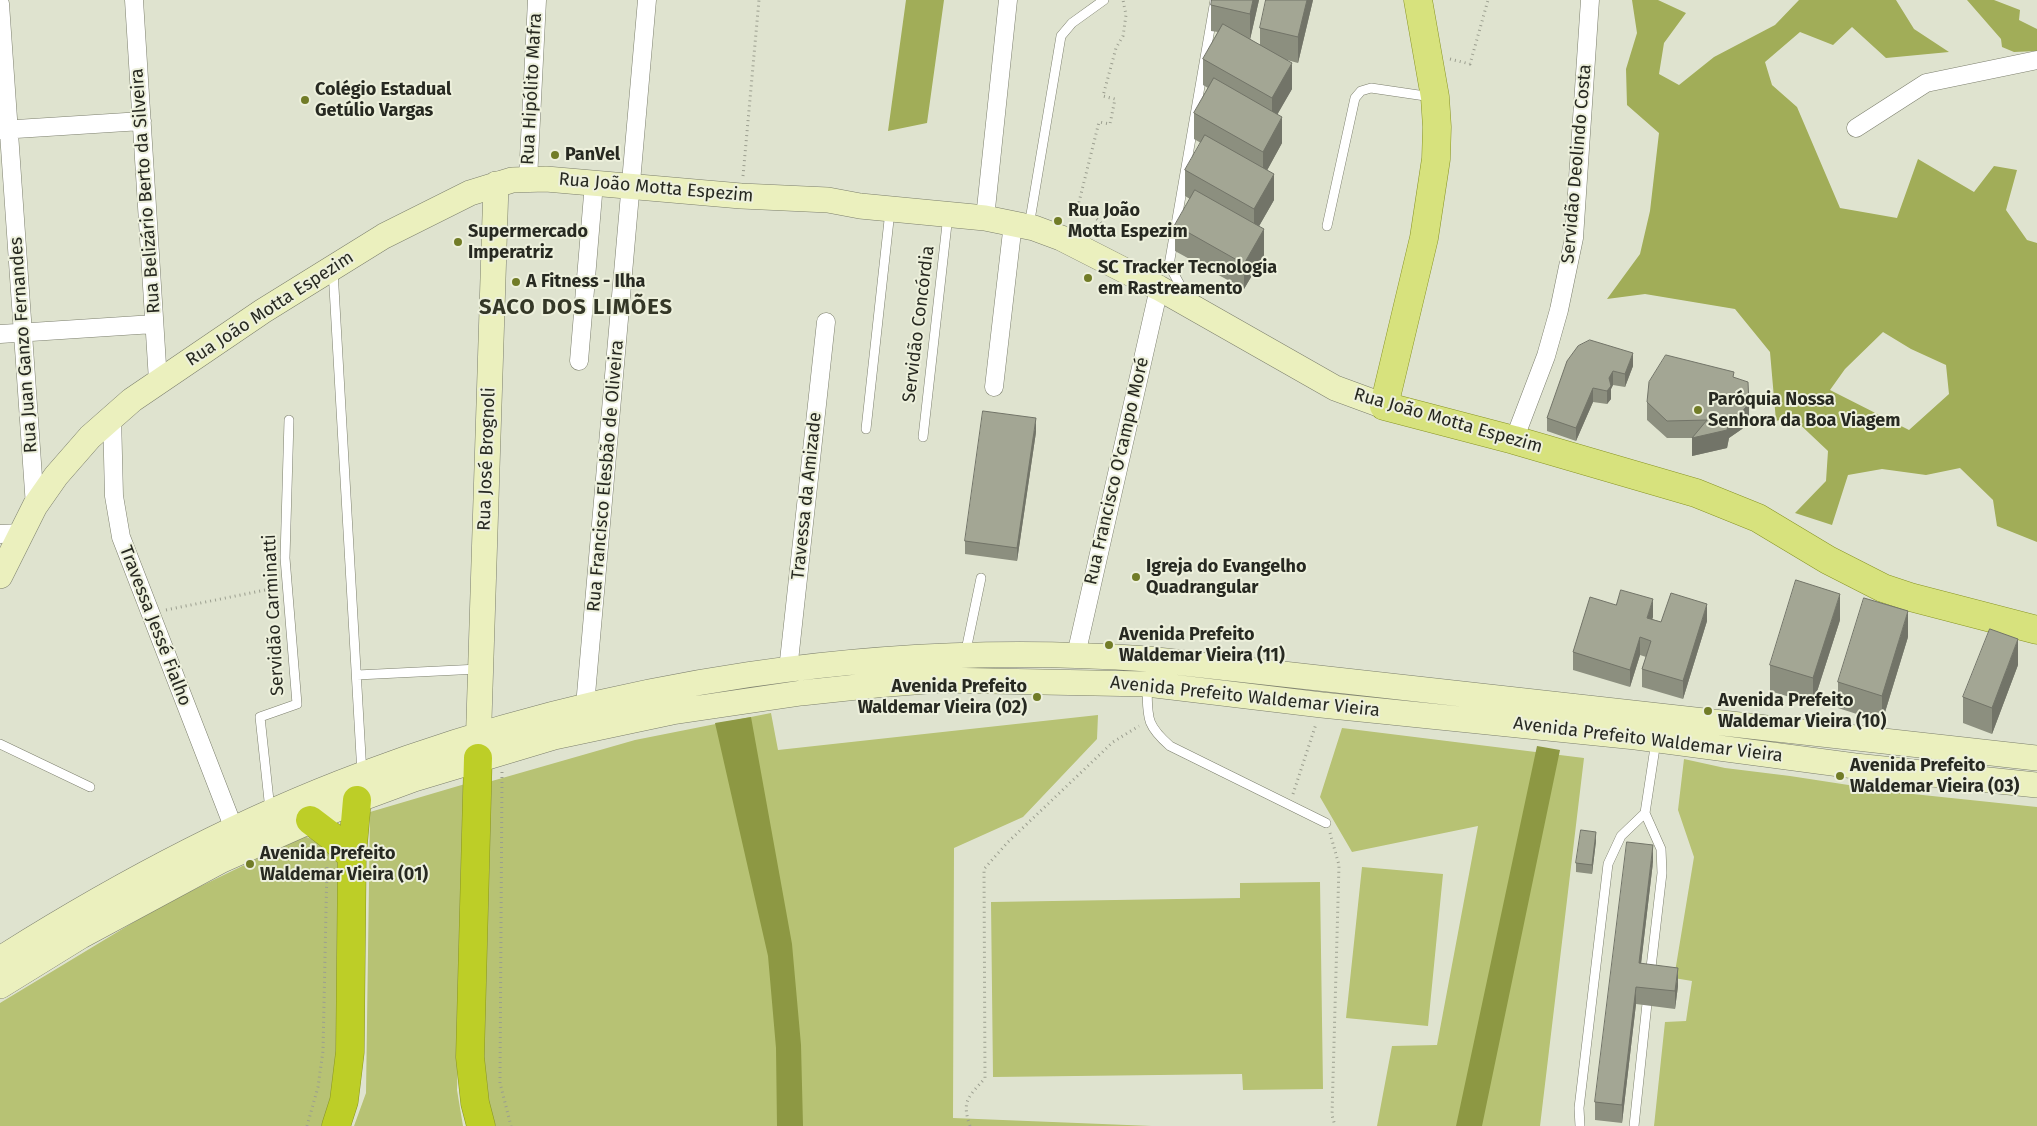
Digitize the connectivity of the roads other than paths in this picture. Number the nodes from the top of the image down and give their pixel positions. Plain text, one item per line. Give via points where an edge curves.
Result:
1 (134, 0) edge
2 (536, 0) edge
3 (647, 0) edge
4 (1008, 0) edge
5 (1104, 0) edge
6 (1215, 0) edge
7 (1418, 0) edge
8 (1590, 0) edge
9 (0, 4) edge
10 (2037, 60) edge
11 (1434, 98) junction
12 (142, 121) junction
13 (1856, 128) dead end
14 (4, 129) edge
15 (528, 179) junction
16 (594, 183) junction
17 (496, 184) junction
18 (633, 187) junction
19 (890, 208) junction
20 (948, 214) junction
21 (984, 218) junction
22 (1021, 225) junction
23 (1327, 226) dead end
24 (332, 267) junction
25 (1159, 288) junction
26 (1190, 306) junction
27 (826, 322) dead end
28 (154, 324) junction
29 (23, 332) junction
30 (0, 334) edge
31 (580, 361) dead end
32 (158, 381) junction
33 (994, 387) dead end
34 (1384, 406) junction
35 (112, 416) junction
36 (289, 420) dead end
37 (866, 429) dead end
38 (923, 437) dead end
39 (1514, 440) junction
40 (35, 506) junction
41 (11, 533) edge
42 (0, 576) edge
43 (981, 578) dead end
44 (2037, 630) edge
45 (971, 655) junction
46 (1076, 655) junction
47 (481, 669) junction
48 (788, 670) junction
49 (357, 675) junction
50 (977, 681) junction
51 (1147, 684) junction
52 (585, 706) junction
53 (1651, 727) junction
54 (0, 744) edge
55 (478, 747) junction
56 (2037, 758) edge
57 (2037, 785) edge
58 (90, 787) dead end
59 (359, 787) junction
60 (270, 813) junction
61 (1645, 813) junction
62 (310, 820) junction
63 (1326, 823) road end
64 (234, 829) junction
65 (340, 855) junction
66 (157, 881) junction
67 (0, 959) edge
68 (0, 986) edge
69 (336, 1126) edge
70 (481, 1126) edge
71 (1580, 1126) edge
72 (1634, 1126) edge

1 - 12 street, Rua Belizário Berto da Silveira
2 - 15 street, Rua Hipólito Mafra
3 - 18 street, Rua Francisco Elesbão de Oliveira
4 - 21 street
5 - 22 lane via 1072,23 1061,36
6 - 26 lane via 1169,265
7 - 11 main road
8 - 39 street, Servidão Deolindo Costa via 1574,238 1546,356
9 - 14 street, Rua Juan Ganzo Fernandes
10 - 13 street via 1926,83
11 - 23 lane via 1371,88 1361,91 1355,98
11 - 34 main road via 1437,128 1432,193
12 - 14 street
12 - 28 street, Rua Belizário Berto da Silveira
14 - 29 street, Rua Juan Ganzo Fernandes
15 - 16 main road, Rua João Motta Espezim
15 - 17 main road, Rua João Motta Espezim
16 - 18 main road, Rua João Motta Espezim
16 - 31 street
17 - 24 main road, Rua João Motta Espezim via 444,205
17 - 47 main road, Rua José Brognoli
18 - 19 main road, Rua João Motta Espezim via 828,200
18 - 52 street, Rua Francisco Elesbão de Oliveira
19 - 20 main road, Rua João Motta Espezim
19 - 37 lane
20 - 21 main road, Rua João Motta Espezim
20 - 38 lane, Servidão Concórdia
21 - 22 main road, Rua João Motta Espezim
22 - 25 main road, Rua João Motta Espezim via 1061,238
22 - 33 street
24 - 32 main road, Rua João Motta Espezim
24 - 49 lane
25 - 26 main road, Rua João Motta Espezim
25 - 46 street, Rua Francisco O'campo Moré
26 - 34 main road, Rua João Motta Espezim via 1335,388
27 - 48 street, Travessa da Amizade
28 - 29 street
28 - 32 street, Rua Belizário Berto da Silveira
29 - 30 street
29 - 40 street, Rua Juan Ganzo Fernandes
32 - 35 main road, Rua João Motta Espezim
34 - 39 main road, Rua João Motta Espezim
35 - 40 main road, Rua João Motta Espezim via 70,458
35 - 64 street, Travessa Jessé Fialho via 116,518 127,555
36 - 60 lane, Servidão Carminatti via 285,525 297,704 260,717
39 - 44 main road, Rua João Motta Espezim via 1727,504 1883,588
40 - 41 main road, Rua João Motta Espezim
41 - 42 main road, Rua João Motta Espezim
43 - 45 lane
45 - 46 main road, Avenida Prefeito Waldemar Vieira
45 - 48 main road, Avenida Prefeito Waldemar Vieira
45 - 50 main road
46 - 53 main road, Avenida Prefeito Waldemar Vieira via 1199,664
47 - 49 lane
47 - 55 main road, Rua José Brognoli
48 - 52 main road, Avenida Prefeito Waldemar Vieira
49 - 59 lane
50 - 51 main road, Avenida Prefeito Waldemar Vieira
50 - 55 main road, Avenida Prefeito Waldemar Vieira via 940,680 834,689 672,712 554,737
51 - 53 main road, Avenida Prefeito Waldemar Vieira via 1322,705
51 - 63 lane via 1148,720 1170,746
52 - 55 main road, Avenida Prefeito Waldemar Vieira
53 - 56 main road, Avenida Prefeito Waldemar Vieira
53 - 57 main road, Avenida Prefeito Waldemar Vieira via 1855,766
53 - 61 lane
54 - 58 lane
55 - 59 main road, Avenida Prefeito Waldemar Vieira
55 - 70 highway via 470,1057
59 - 60 main road, Avenida Prefeito Waldemar Vieira
59 - 62 main road, Avenida Prefeito Waldemar Vieira
59 - 65 highway
60 - 64 main road, Avenida Prefeito Waldemar Vieira
61 - 71 lane via 1621,836 1608,864 1579,1108
61 - 72 lane via 1661,849 1662,873
62 - 65 highway via 336,840
62 - 66 main road, Avenida Prefeito Waldemar Vieira via 222,860
64 - 66 main road, Avenida Prefeito Waldemar Vieira
65 - 69 highway via 350,1052 344,1101
66 - 67 main road, Avenida Prefeito Waldemar Vieira via 88,905
66 - 68 main road, Avenida Prefeito Waldemar Vieira via 81,936

